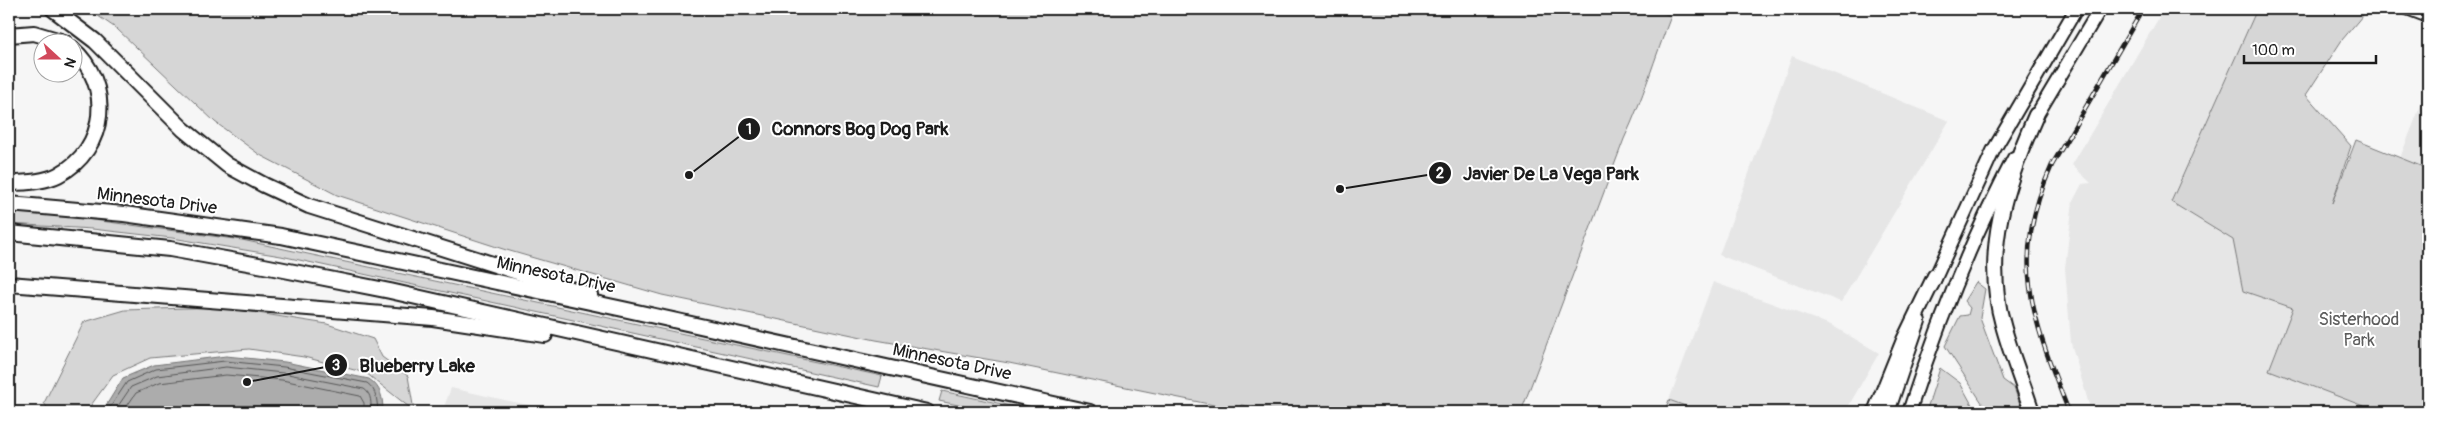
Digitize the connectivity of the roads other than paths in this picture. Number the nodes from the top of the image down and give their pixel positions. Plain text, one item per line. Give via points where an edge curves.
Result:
1 (2076, 9) edge
2 (2100, 9) edge
3 (2407, 9) edge
4 (53, 10) edge
5 (2428, 17) edge
6 (32, 33) edge
7 (9, 35) edge
8 (82, 59) edge
9 (2036, 115) junction
10 (9, 183) edge
11 (9, 204) edge
12 (9, 233) edge
13 (1935, 276) junction
14 (9, 284) edge
15 (623, 309) junction
16 (628, 346) junction
17 (927, 412) edge
18 (1090, 412) edge
19 (1875, 412) edge
20 (1888, 412) edge
21 (1909, 412) edge
22 (2032, 412) edge

1 - 13 main road via 1994,150
2 - 9 main road
3 - 5 street
4 - 15 highway via 95,41 183,129 227,165 264,186 309,206 574,288
6 - 7 highway
8 - 10 highway via 98,86 100,112 95,134 81,156 58,175 45,180
9 - 21 main road via 1962,266
9 - 22 highway via 2004,196 1996,230 1994,269 2003,325
11 - 15 highway, Minnesota Drive via 124,214 281,236
12 - 16 highway via 170,250 264,266 390,291
13 - 19 highway via 1904,340
13 - 20 main road
14 - 16 highway via 433,318
15 - 18 highway, Minnesota Drive
16 - 17 highway

